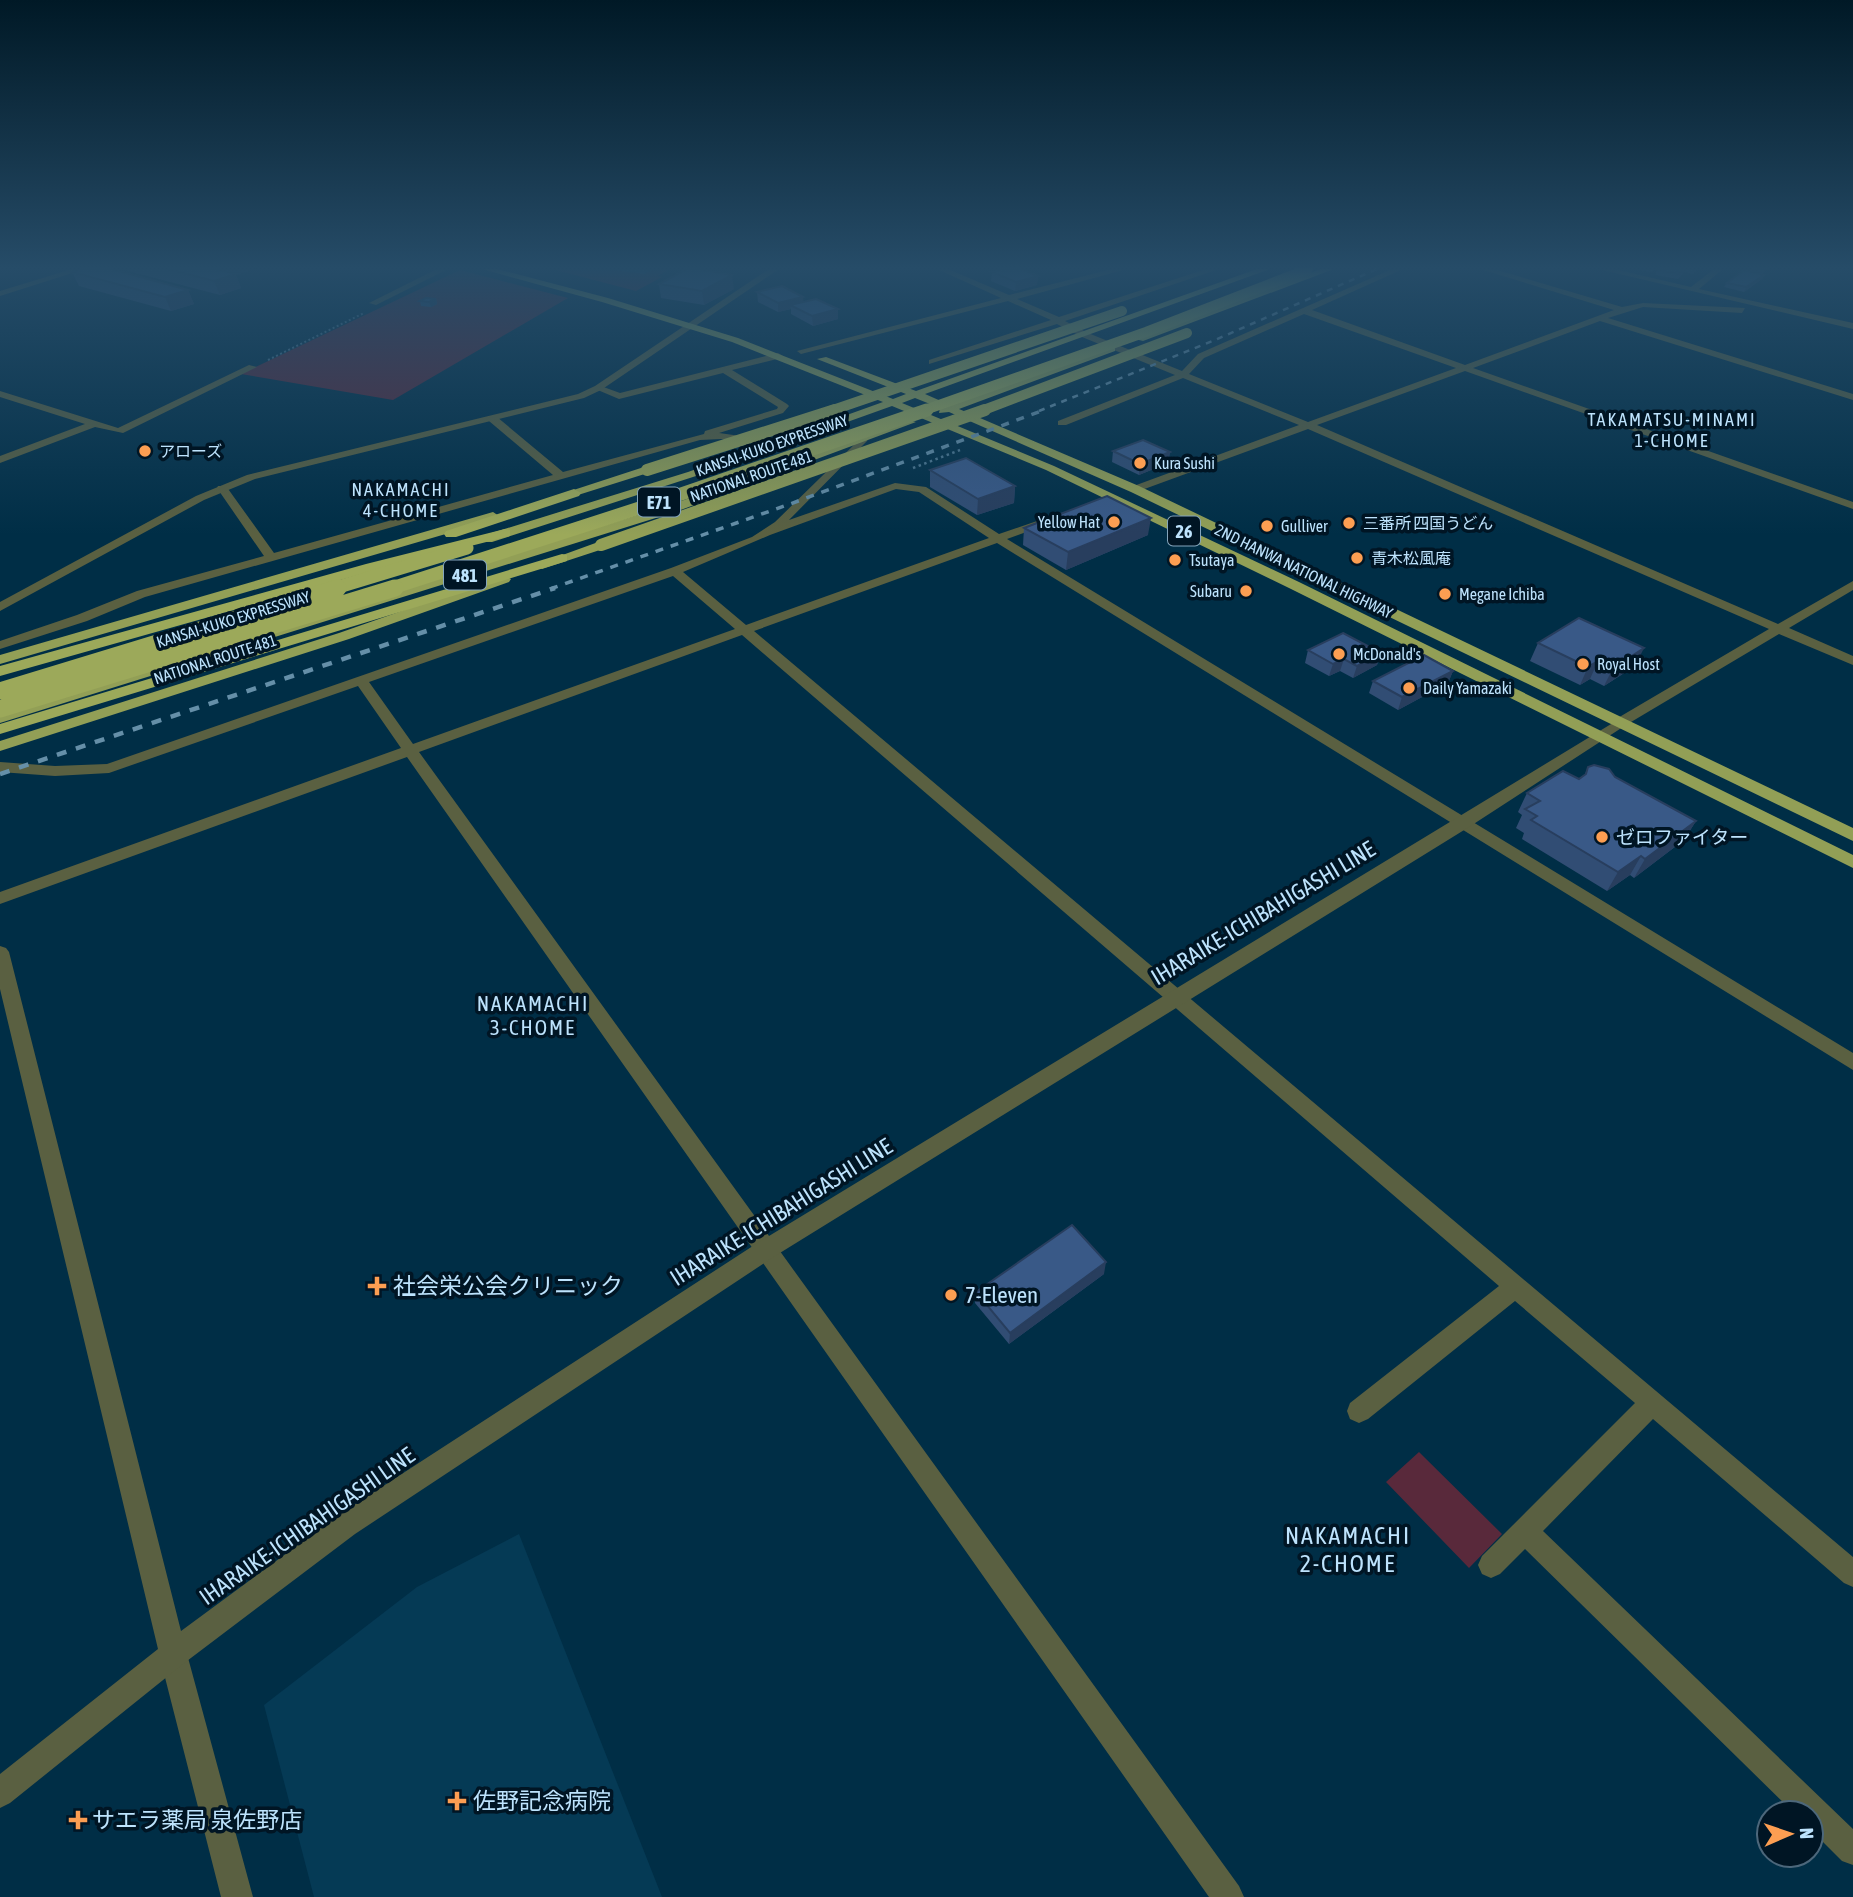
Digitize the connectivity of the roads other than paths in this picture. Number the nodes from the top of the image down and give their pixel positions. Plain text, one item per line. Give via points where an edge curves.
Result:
1 (643, 358) edge
2 (772, 358) edge
3 (782, 358) edge
4 (817, 358) edge
5 (945, 358) edge
6 (988, 358) edge
7 (1023, 358) edge
8 (1043, 358) edge
9 (1076, 358) edge
10 (1089, 358) edge
11 (1122, 358) edge
12 (1137, 358) edge
13 (1200, 358) edge
14 (1435, 358) edge
15 (1497, 358) edge
16 (1727, 358) edge
17 (932, 362) dead end
18 (252, 367) road end
19 (1467, 369) junction
20 (724, 370) junction
21 (1184, 374) junction
22 (598, 388) junction
23 (0, 394) edge
24 (918, 395) junction
25 (1853, 397) edge
26 (894, 403) junction
27 (948, 409) junction
28 (925, 417) junction
29 (493, 419) junction
30 (1062, 423) dead end
31 (93, 424) junction
32 (1310, 426) junction
33 (699, 437) junction
34 (863, 439) junction
35 (776, 444) junction
36 (0, 460) edge
37 (561, 476) junction
38 (222, 488) junction
39 (1135, 489) junction
40 (574, 493) junction
41 (1114, 498) junction
42 (1100, 503) edge
43 (1853, 506) edge
44 (1062, 516) edge
45 (505, 533) junction
46 (765, 533) junction
47 (998, 539) junction
48 (557, 553) junction
49 (271, 557) junction
50 (675, 571) junction
51 (1853, 585) edge
52 (256, 598) junction
53 (0, 607) edge
54 (745, 629) junction
55 (1780, 630) junction
56 (0, 645) edge
57 (0, 660) edge
58 (1853, 662) edge
59 (0, 671) edge
60 (361, 681) junction
61 (0, 684) edge
62 (0, 691) edge
63 (0, 709) edge
64 (0, 718) edge
65 (1621, 722) junction
66 (0, 729) edge
67 (1600, 736) junction
68 (0, 746) edge
69 (410, 750) junction
70 (0, 766) edge
71 (1463, 823) junction
72 (1853, 835) edge
73 (1853, 862) edge
74 (0, 898) edge
75 (0, 952) edge
76 (1175, 998) junction
77 (1853, 1062) edge
78 (767, 1249) junction
79 (1515, 1287) junction
80 (1652, 1403) junction
81 (1359, 1411) dead end
82 (1525, 1531) junction
83 (1490, 1565) dead end
84 (1853, 1574) edge
85 (173, 1654) junction
86 (0, 1793) edge
87 (1853, 1850) edge
88 (237, 1897) edge
89 (1228, 1897) edge

1 - 22 street
2 - 20 street
3 - 26 highway, 2ND HANWA NATIONAL HIGHWAY / 26
4 - 24 highway, 2ND HANWA NATIONAL HIGHWAY / 26
5 - 17 street
6 - 40 highway, NATIONAL ROUTE 481 / 481, bridge
7 - 24 highway, 481
8 - 62 highway, KANSAI-KUKO EXPRESSWAY / E71, bridge via 725,466
9 - 63 highway, KANSAI-KUKO EXPRESSWAY / E71, bridge via 698,489
10 - 27 highway, 481
11 - 48 highway, NATIONAL ROUTE 481 / 481, bridge via 891,445 601,545
12 - 21 street
13 - 21 street
14 - 19 street
15 - 19 street
16 - 25 street
18 - 31 street via 119,431
19 - 32 street
19 - 43 street
20 - 22 street via 619,396
20 - 33 street via 783,406 780,411
21 - 30 street
21 - 32 street
22 - 29 street via 563,402
23 - 31 street
24 - 26 highway, 481
24 - 27 highway, 2ND HANWA NATIONAL HIGHWAY / 26
26 - 28 highway, 2ND HANWA NATIONAL HIGHWAY / 26
26 - 35 highway, 481
27 - 28 highway, 481
27 - 39 highway, 2ND HANWA NATIONAL HIGHWAY / 26
28 - 34 highway, 481
28 - 41 highway, 2ND HANWA NATIONAL HIGHWAY / 26
29 - 37 street
29 - 38 street via 293,466
31 - 36 street
32 - 39 street
32 - 55 street
33 - 35 street
33 - 37 street
34 - 46 street
34 - 48 highway, 481
35 - 45 highway, 481
37 - 49 street
38 - 49 street
38 - 53 street
39 - 65 highway, 2ND HANWA NATIONAL HIGHWAY / 26
40 - 52 highway
40 - 57 highway, NATIONAL ROUTE 481 / 481
41 - 42 street
41 - 67 highway, 2ND HANWA NATIONAL HIGHWAY / 26
44 - 47 street
45 - 52 highway
45 - 61 highway, 481
46 - 47 street via 895,486 922,489
46 - 50 street
47 - 54 street
47 - 71 street
48 - 64 highway, 481
48 - 66 highway
48 - 68 highway, NATIONAL ROUTE 481 / 481 via 344,636
49 - 56 street via 141,594
50 - 54 street
50 - 60 street
51 - 55 street, IHARAIKE-ICHIBAHIGASHI LINE
52 - 59 highway
54 - 69 street
54 - 76 street
55 - 58 street
55 - 65 street, IHARAIKE-ICHIBAHIGASHI LINE
60 - 69 street
60 - 70 street via 109,768 55,771
65 - 67 street, IHARAIKE-ICHIBAHIGASHI LINE
65 - 72 highway, 2ND HANWA NATIONAL HIGHWAY / 26
67 - 71 street, IHARAIKE-ICHIBAHIGASHI LINE
67 - 73 highway, 2ND HANWA NATIONAL HIGHWAY / 26
69 - 74 street
69 - 78 street
71 - 76 street, IHARAIKE-ICHIBAHIGASHI LINE
71 - 77 street
75 - 85 street
76 - 78 street, IHARAIKE-ICHIBAHIGASHI LINE
76 - 79 street
78 - 85 street, IHARAIKE-ICHIBAHIGASHI LINE via 346,1525
78 - 89 street
79 - 80 street
79 - 81 street
80 - 82 street
80 - 84 street
82 - 83 street
82 - 87 street
85 - 86 street, IHARAIKE-ICHIBAHIGASHI LINE
85 - 88 street

